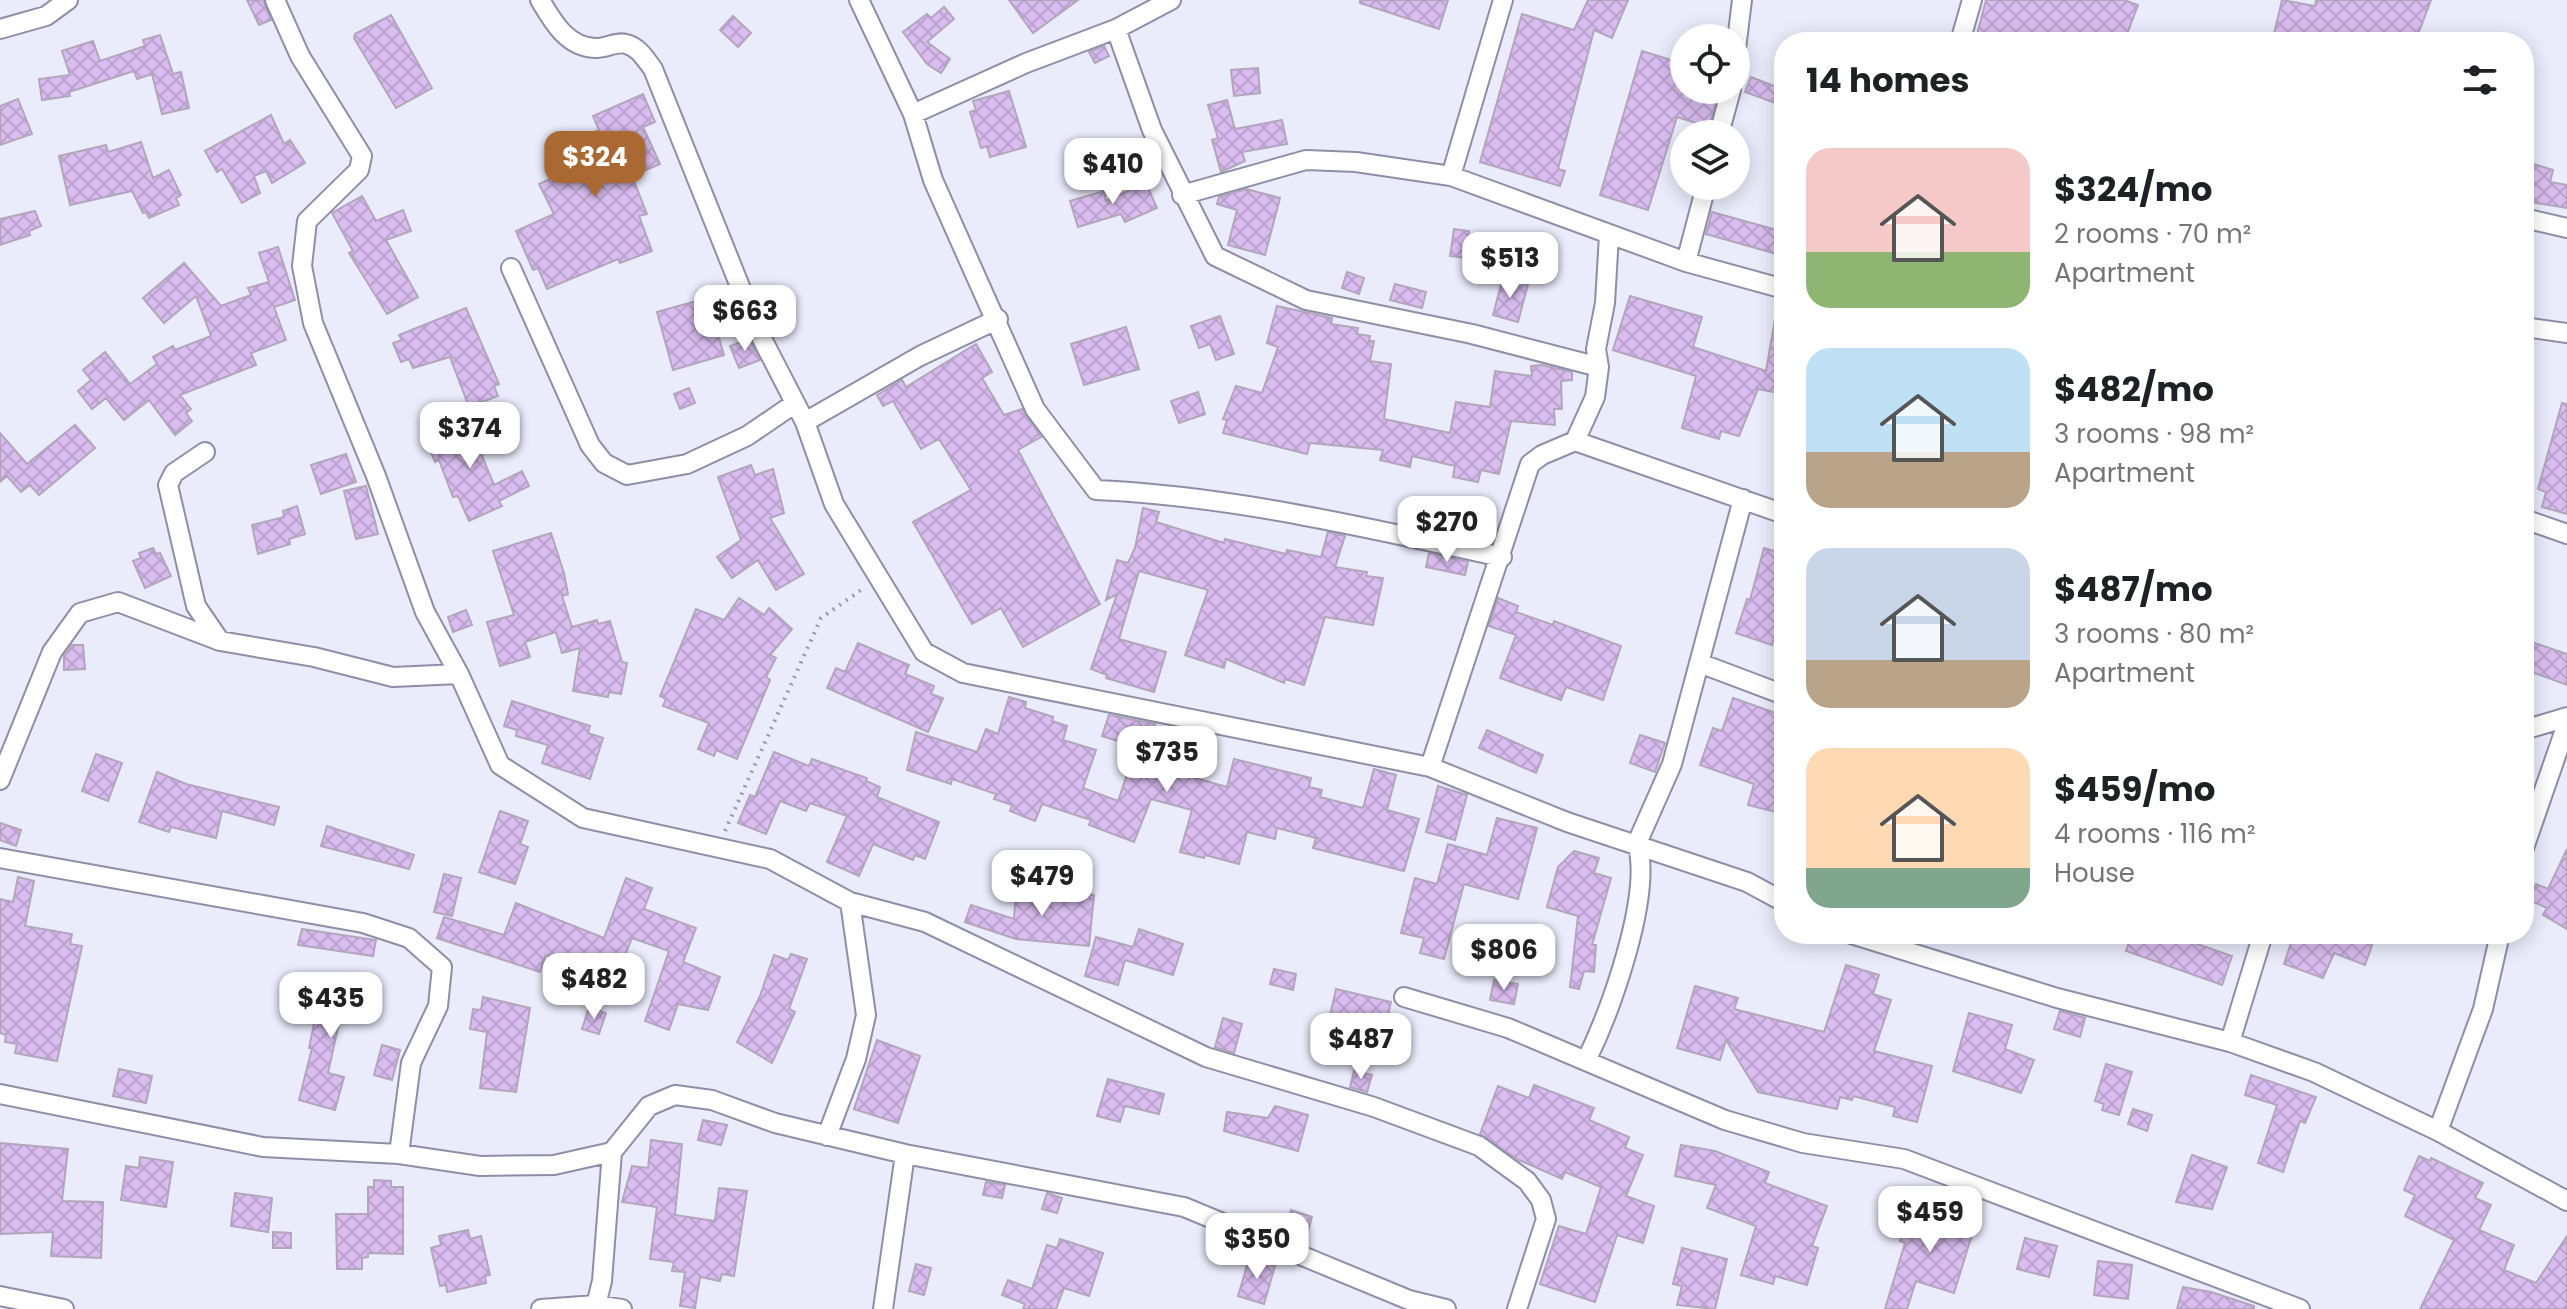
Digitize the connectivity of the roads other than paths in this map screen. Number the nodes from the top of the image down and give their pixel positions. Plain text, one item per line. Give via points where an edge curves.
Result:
1 (68, 0) edge
2 (275, 0) edge
3 (540, 0) edge
4 (859, 0) edge
5 (1171, 0) edge
6 (1503, 0) edge
7 (1742, 0) edge
8 (1972, 0) edge
9 (1739, 24) edge
10 (0, 29) edge
11 (1116, 29) junction
12 (1963, 32) edge
13 (913, 114) junction
14 (1451, 176) junction
15 (1182, 195) junction
16 (1702, 200) edge
17 (2534, 220) edge
18 (2567, 228) edge
19 (1609, 235) junction
20 (1686, 262) junction
21 (511, 268) dead end
22 (1774, 286) edge
23 (998, 319) junction
24 (2534, 328) edge
25 (2567, 333) edge
26 (1599, 367) junction
27 (794, 404) junction
28 (805, 422) junction
29 (1575, 441) junction
30 (205, 452) dead end
31 (1743, 499) junction
32 (1774, 510) edge
33 (2534, 522) edge
34 (2567, 534) edge
35 (1502, 557) junction
36 (220, 641) junction
37 (1702, 664) junction
38 (459, 674) junction
39 (1774, 691) edge
40 (2567, 717) edge
41 (2567, 724) edge
42 (2534, 727) edge
43 (1430, 767) junction
44 (0, 780) edge
45 (2534, 819) edge
46 (1637, 843) junction
47 (0, 858) edge
48 (1774, 897) edge
49 (850, 902) junction
50 (1883, 944) edge
51 (2260, 944) edge
52 (2498, 944) edge
53 (1404, 997) dead end
54 (2230, 1042) junction
55 (1586, 1061) junction
56 (0, 1094) edge
57 (2438, 1131) junction
58 (827, 1136) junction
59 (612, 1152) junction
60 (399, 1154) junction
61 (905, 1154) junction
62 (2567, 1201) edge
63 (0, 1296) edge
64 (596, 1305) junction
65 (64, 1309) edge
66 (541, 1309) edge
67 (622, 1309) edge
68 (883, 1309) edge
69 (1446, 1309) edge
70 (1517, 1309) edge
71 (2300, 1309) edge

1 - 10 street via 46,16
2 - 38 street via 300,56 362,156 359,170 307,221 302,266 313,323 425,612
3 - 27 street via 574,43 596,49 625,43 640,51 653,69 757,329
4 - 13 street
5 - 11 street
6 - 14 street
7 - 9 street
8 - 12 street
11 - 13 street
11 - 15 street
13 - 23 street via 933,180
14 - 15 street via 1306,160
14 - 19 street
15 - 26 street via 1215,256 1264,283 1306,300
16 - 20 street
17 - 18 street
19 - 20 street
19 - 26 street via 1596,349
20 - 22 street
21 - 27 street via 590,445 604,463 627,475 687,464 747,436
23 - 28 street via 920,356
23 - 35 street via 1035,409 1096,490 1157,492 1297,513
24 - 25 street
26 - 29 street via 1595,397
27 - 28 street
28 - 43 street via 834,504 924,652 963,673
29 - 31 street
29 - 35 street via 1530,464
30 - 36 street via 174,473 168,485 196,606
31 - 32 street
31 - 37 street
33 - 34 street
35 - 43 street
36 - 38 street via 393,677
36 - 44 street via 118,602 80,613 52,652
37 - 39 street
37 - 46 street via 1672,764
38 - 49 street via 500,765 583,818 770,859
40 - 42 street
41 - 45 street
43 - 46 street via 1567,822
46 - 48 street
46 - 55 street via 1642,861 1624,964 1609,1014
47 - 60 street via 363,923 409,938 442,967 438,1006 411,1063
49 - 58 street via 866,1015
49 - 70 street via 925,922 1206,1057 1374,1107 1479,1146 1527,1181 1541,1200 1546,1219
50 - 54 street via 2057,998
51 - 54 street
52 - 57 street via 2483,1009
53 - 55 street via 1508,1028
54 - 57 street via 2314,1072
55 - 71 street via 1725,1120 1803,1143 1904,1159
56 - 60 street via 263,1147
57 - 62 street
58 - 59 street via 712,1100 675,1095 649,1106
58 - 61 street
59 - 60 street via 539,1165 480,1166
59 - 64 street
61 - 68 street
61 - 69 street via 1184,1207 1409,1300
63 - 65 street
64 - 66 street
64 - 67 street

